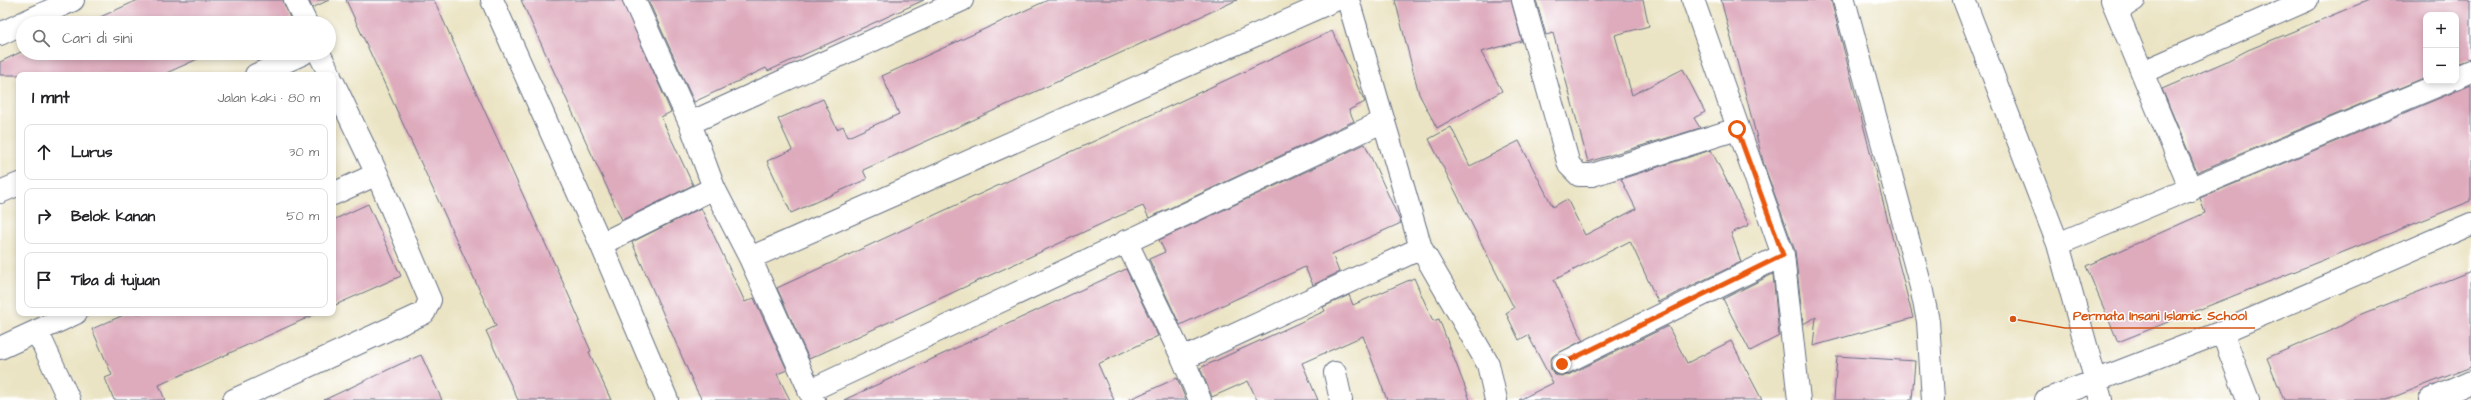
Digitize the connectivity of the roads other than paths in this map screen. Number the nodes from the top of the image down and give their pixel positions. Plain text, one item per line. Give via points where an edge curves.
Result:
1 (73, 0) edge
2 (295, 0) edge
3 (492, 0) edge
4 (634, 0) edge
5 (962, 0) edge
6 (1335, 0) edge
7 (1348, 0) edge
8 (1522, 0) edge
9 (1693, 0) edge
10 (1844, 0) edge
11 (1964, 0) edge
12 (2307, 0) edge
13 (2121, 4) edge
14 (38, 16) edge
15 (303, 16) edge
16 (16, 26) edge
17 (0, 34) edge
18 (289, 60) edge
19 (322, 60) edge
20 (263, 72) edge
21 (328, 72) edge
22 (2142, 72) junction
23 (2471, 72) edge
24 (2459, 77) edge
25 (2441, 84) edge
26 (336, 88) edge
27 (1384, 121) junction
28 (690, 123) junction
29 (1737, 129) junction
30 (377, 174) junction
31 (16, 185) edge
32 (714, 188) junction
33 (2191, 190) junction
34 (0, 192) edge
35 (336, 193) edge
36 (2471, 224) edge
37 (1126, 241) junction
38 (601, 244) junction
39 (2058, 244) junction
40 (1421, 248) junction
41 (1783, 255) junction
42 (750, 258) junction
43 (70, 316) edge
44 (37, 331) junction
45 (2222, 332) junction
46 (0, 348) edge
47 (1183, 359) junction
48 (1562, 364) dead end
49 (1335, 373) dead end
50 (2471, 382) edge
51 (2097, 391) edge
52 (812, 395) edge
53 (69, 400) edge
54 (234, 400) edge
55 (667, 400) edge
56 (1200, 400) edge
57 (1341, 400) edge
58 (1496, 400) edge
59 (1799, 400) edge
60 (1933, 400) edge
61 (2046, 400) edge
62 (2248, 400) edge
63 (2430, 400) edge

1 - 14 street
2 - 15 street
3 - 38 street
4 - 28 street
5 - 28 street
6 - 42 street
7 - 27 street
8 - 29 street via 1569,165 1579,175 1592,175
9 - 29 street
10 - 60 street via 1921,287 1928,321
11 - 39 street
12 - 22 street
13 - 22 street
16 - 17 street
18 - 20 street
19 - 21 street
22 - 33 street
23 - 24 street
25 - 33 street
26 - 30 street
27 - 37 street
27 - 40 street
28 - 32 street
29 - 41 street
30 - 35 street
30 - 54 street via 430,300 427,310
31 - 34 street
32 - 38 street
32 - 42 street
33 - 39 street
36 - 45 street
37 - 47 street
37 - 52 street
38 - 55 street
39 - 51 street
40 - 47 street
40 - 58 street via 1488,364
41 - 48 street
41 - 59 street
42 - 52 street
43 - 44 street
44 - 46 street
44 - 53 street
45 - 51 street
45 - 62 street
47 - 56 street
49 - 57 street
50 - 63 street
51 - 61 street

